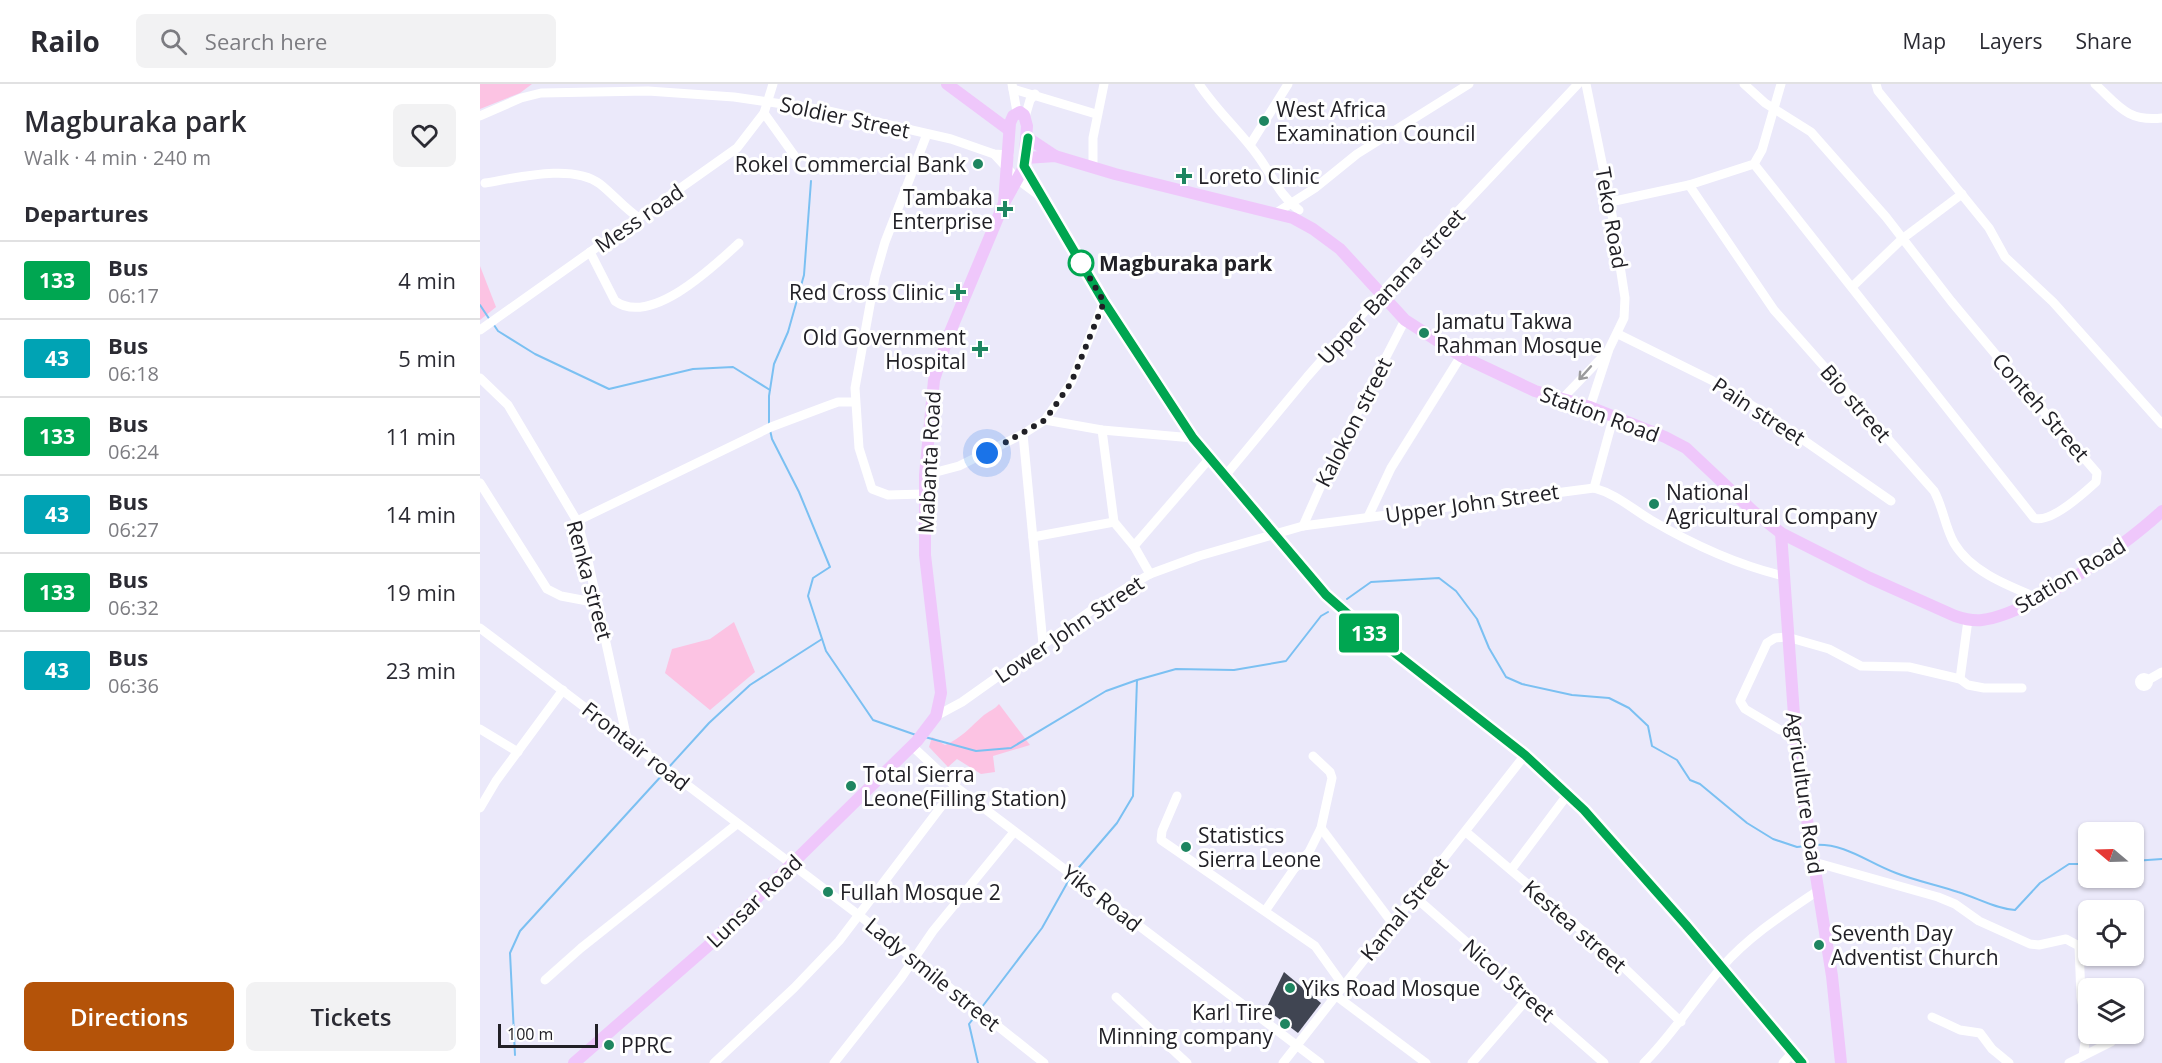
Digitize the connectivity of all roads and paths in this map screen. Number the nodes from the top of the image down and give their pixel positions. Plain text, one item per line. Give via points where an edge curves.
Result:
1 (693, 84) edge
2 (773, 84) edge
3 (947, 84) edge
4 (1104, 84) edge
5 (1199, 84) edge
6 (1288, 84) edge
7 (1469, 84) edge
8 (1578, 84) edge
9 (1586, 84) edge
10 (1744, 84) edge
11 (1781, 84) edge
12 (1876, 84) edge
13 (2095, 84) edge
14 (1012, 86) edge
15 (600, 88) edge
16 (1035, 94) junction
17 (693, 95) junction
18 (1589, 97) junction
19 (769, 101) junction
20 (1563, 102) junction
21 (1775, 110) junction
22 (986, 112) junction
23 (764, 113) junction
24 (1096, 114) junction
25 (1018, 115) junction
26 (480, 116) edge
27 (2162, 118) edge
28 (1009, 130) junction
29 (927, 134) junction
30 (1028, 138) junction
31 (1250, 145) junction
32 (994, 154) junction
33 (794, 155) dead end
34 (1008, 155) junction
35 (1055, 156) junction
36 (1025, 162) junction
37 (1754, 164) junction
38 (1093, 168) junction
39 (1008, 169) junction
40 (1018, 180) junction
41 (485, 183) dead end
42 (1689, 185) junction
43 (1315, 188) junction
44 (1962, 194) junction
45 (1042, 197) junction
46 (1610, 202) junction
47 (1004, 203) junction
48 (1290, 204) junction
49 (1276, 213) junction
50 (1296, 214) junction
51 (639, 218) junction
52 (1902, 239) junction
53 (738, 243) dead end
54 (590, 252) junction
55 (1851, 287) junction
56 (1380, 294) junction
57 (1104, 302) junction
58 (1405, 320) junction
59 (484, 327) edge
60 (1618, 334) junction
61 (1609, 349) junction
62 (1461, 356) junction
63 (480, 378) edge
64 (1562, 399) junction
65 (855, 402) junction
66 (1590, 407) junction
67 (1614, 415) junction
68 (1045, 420) junction
69 (2162, 424) edge
70 (1102, 430) junction
71 (1023, 434) junction
72 (1193, 438) junction
73 (1210, 458) junction
74 (925, 475) junction
75 (1225, 476) junction
76 (480, 483) edge
77 (1594, 488) junction
78 (924, 494) junction
79 (1891, 501) dead end
80 (2162, 511) edge
81 (1368, 517) junction
82 (577, 521) junction
83 (1114, 522) junction
84 (1303, 526) junction
85 (1781, 533) junction
86 (1276, 535) junction
87 (1033, 537) junction
88 (1134, 546) junction
89 (1150, 574) junction
90 (1784, 576) junction
91 (2038, 598) junction
92 (598, 603) junction
93 (1968, 620) junction
94 (480, 628) edge
95 (1787, 637) junction
96 (1043, 644) junction
97 (2162, 672) edge
98 (1960, 679) junction
99 (2148, 680) dead end
100 (2022, 687) dead end
101 (563, 690) junction
102 (936, 716) junction
103 (480, 729) edge
104 (1780, 730) dead end
105 (925, 731) joint
106 (627, 739) junction
107 (914, 743) junction
108 (518, 752) junction
109 (1525, 755) junction
110 (1313, 756) dead end
111 (957, 788) junction
112 (1568, 794) junction
113 (1177, 796) dead end
114 (480, 808) edge
115 (737, 824) junction
116 (1321, 828) junction
117 (1014, 832) junction
118 (1466, 832) junction
119 (1813, 859) junction
120 (791, 866) junction
121 (1511, 870) junction
122 (1819, 890) junction
123 (1415, 897) junction
124 (1265, 911) junction
125 (860, 916) junction
126 (1393, 924) junction
127 (913, 959) junction
128 (1722, 968) junction
129 (545, 981) dead end
130 (1343, 985) junction
131 (1335, 995) junction
132 (1116, 997) dead end
133 (1528, 998) junction
134 (1932, 1017) dead end
135 (1681, 1022) junction
136 (2107, 1044) edge
137 (1296, 1045) junction
138 (1793, 1053) junction
139 (2083, 1056) junction
140 (1840, 1060) edge
141 (574, 1063) edge
142 (714, 1063) edge
143 (834, 1063) edge
144 (1044, 1063) edge
145 (1187, 1063) edge
146 (1282, 1063) edge
147 (1320, 1063) edge
148 (1426, 1063) edge
149 (1473, 1063) edge
150 (1604, 1063) edge
151 (1644, 1063) edge
152 (1783, 1063) edge
153 (1802, 1063) edge
154 (2009, 1063) edge
155 (2069, 1063) edge

1 - 17 street
2 - 19 street, Mess road
3 - 22 main road
4 - 24 street
5 - 31 street
6 - 31 street
7 - 43 street via 1357,154
8 - 20 street, Upper Banana street
9 - 18 street, Teko Road
10 - 21 street, Conteh Street
11 - 21 street
12 - 44 street
13 - 27 street via 2138,119
14 - 16 street
14 - 25 street
15 - 17 street, Soldier Street
15 - 26 street, Soldier Street via 541,93
16 - 24 street
16 - 25 street
17 - 19 street, Soldier Street
18 - 20 street
18 - 46 street, Teko Road
19 - 23 street, Mess road
19 - 29 street, Soldier Street
20 - 56 street, Upper Banana street
21 - 37 street
21 - 52 street, Conteh Street via 1812,132
22 - 25 main road
22 - 28 main road
23 - 33 street
23 - 51 street, Mess road via 737,148
24 - 38 street
25 - 28 main road
25 - 30 main road
28 - 34 main road
29 - 32 street, Soldier Street
29 - 65 street, Soldier Street via 875,277
30 - 35 main road, Station Road
30 - 36 main road
31 - 48 street
32 - 34 street, Soldier Street
32 - 39 street
34 - 39 main road
35 - 36 main road, Station Road
35 - 38 main road, Station Road
36 - 40 main road
36 - 45 street
37 - 42 street
37 - 55 street, Conteh Street
38 - 49 main road, Station Road
39 - 40 street
39 - 47 main road
40 - 45 street
40 - 47 main road
41 - 51 street via 549,173 582,176 599,183
42 - 46 street
42 - 91 street, Bio street via 1779,316 1934,491 1959,550 1999,581
43 - 48 street
43 - 50 street
44 - 52 street
44 - 69 street via 1989,228 2005,257 2053,302
45 - 57 street
46 - 60 street, Teko Road via 1625,298
47 - 74 main road, Mabanta Road via 934,380
48 - 49 street
48 - 50 street
49 - 50 main road, Station Road
50 - 56 main road, Station Road via 1340,249
51 - 54 street, Mess road
52 - 55 street
52 - 55 street, Conteh Street via 2097,473 2096,482 2069,505 2043,519 2034,518
53 - 54 street via 682,290 660,302 635,307 615,301
54 - 59 street, Mess road
56 - 58 main road, Station Road
56 - 75 street, Upper Banana street
57 - 68 street via 1071,383
57 - 72 street
58 - 62 main road, Station Road
58 - 84 street, Kalokon street
60 - 61 street, Teko Road
60 - 79 street, Pain street via 1719,385
61 -> 64 street, Teko Road
61 - 66 street, Teko Road
62 - 64 main road, Station Road via 1535,391
62 - 81 street via 1391,468
63 - 82 street, Renka street via 508,405
64 - 66 main road, Station Road
65 - 78 street, Soldier Street via 860,448 872,489 888,495
65 - 82 street via 838,402 770,428
66 - 67 main road, Station Road
67 - 77 street
67 - 85 main road, Station Road via 1686,448
68 - 70 street
68 - 71 street
70 - 72 street
70 - 83 street
71 - 74 street via 959,466
71 - 87 street
72 - 73 street
73 - 75 street
73 - 88 street
74 - 78 main road, Mabanta Road
75 - 86 street
76 - 92 street via 547,589 561,596
77 - 81 street, Upper John Street
77 - 90 street via 1616,496 1651,520 1731,560
78 - 102 main road, Mabanta Road via 926,577 941,693
80 - 91 main road, Station Road via 2108,555
81 - 84 street, Upper John Street
82 - 92 street, Renka street
83 - 87 street
83 - 88 street
84 - 86 street, Upper John Street
85 - 90 main road, Agriculture Road
85 - 93 main road, Station Road via 1920,602
86 - 89 street, Lower John Street
86 - 109 street via 1339,606
87 - 96 street
88 - 89 street
89 - 96 street, Lower John Street
90 - 95 main road, Agriculture Road
91 - 93 main road, Station Road via 1999,617
92 - 106 street, Renka street
93 - 98 street
94 - 101 street, Frontair road
95 - 98 street via 1829,649 1861,666 1909,667
95 - 104 street via 1767,643 1740,701
95 - 119 main road, Agriculture Road via 1797,757
96 - 102 street, Lower John Street via 979,691
97 - 99 street
98 - 100 street via 1984,688
101 - 106 street, Frontair road
101 - 108 street
102 - 105 main road, Mabanta Road
103 - 108 street
105 - 107 main road, Lunsar Road
106 - 115 street, Frontair road
107 - 111 street, Yiks Road
107 - 120 main road, Lunsar Road
108 - 114 street
109 - 112 street
109 - 118 street, Kamal Street
110 - 116 street via 1332,778
111 - 117 street, Yiks Road
111 - 125 street
112 - 121 street
112 - 128 street
113 - 124 street via 1161,840
115 - 120 street, Frontair road
115 - 129 street
116 - 124 street via 1309,852
116 - 126 street
117 - 127 street
117 - 137 street, Yiks Road
118 - 121 street, Kestea street
118 - 123 street, Kamal Street
119 - 122 main road, Agriculture Road
119 - 139 street via 1938,897 2030,944 2074,941 2080,952 2080,989 2087,1029
120 - 125 street, Lady smile street
120 - 141 main road, Lunsar Road via 668,983
121 - 135 street, Kestea street via 1612,956
122 - 128 street via 1773,922
122 - 140 main road, Agriculture Road
123 - 126 street, Kamal Street
123 - 133 street, Nicol Street
124 - 130 street via 1315,946
125 - 127 street, Lady smile street
125 - 142 street via 794,988
126 - 130 street, Kamal Street
127 - 143 street
127 - 144 street, Lady smile street
128 - 135 street
128 - 138 street
130 - 131 street, Kamal Street
131 - 137 street, Kamal Street
131 - 148 street
132 - 145 street
133 - 149 street
133 - 150 street, Nicol Street
134 - 154 street via 1960,1030 1980,1033
135 - 151 street
136 - 139 street
137 - 146 street, Kamal Street
137 - 147 street, Yiks Road
138 - 152 street
138 - 153 street
139 - 155 street

